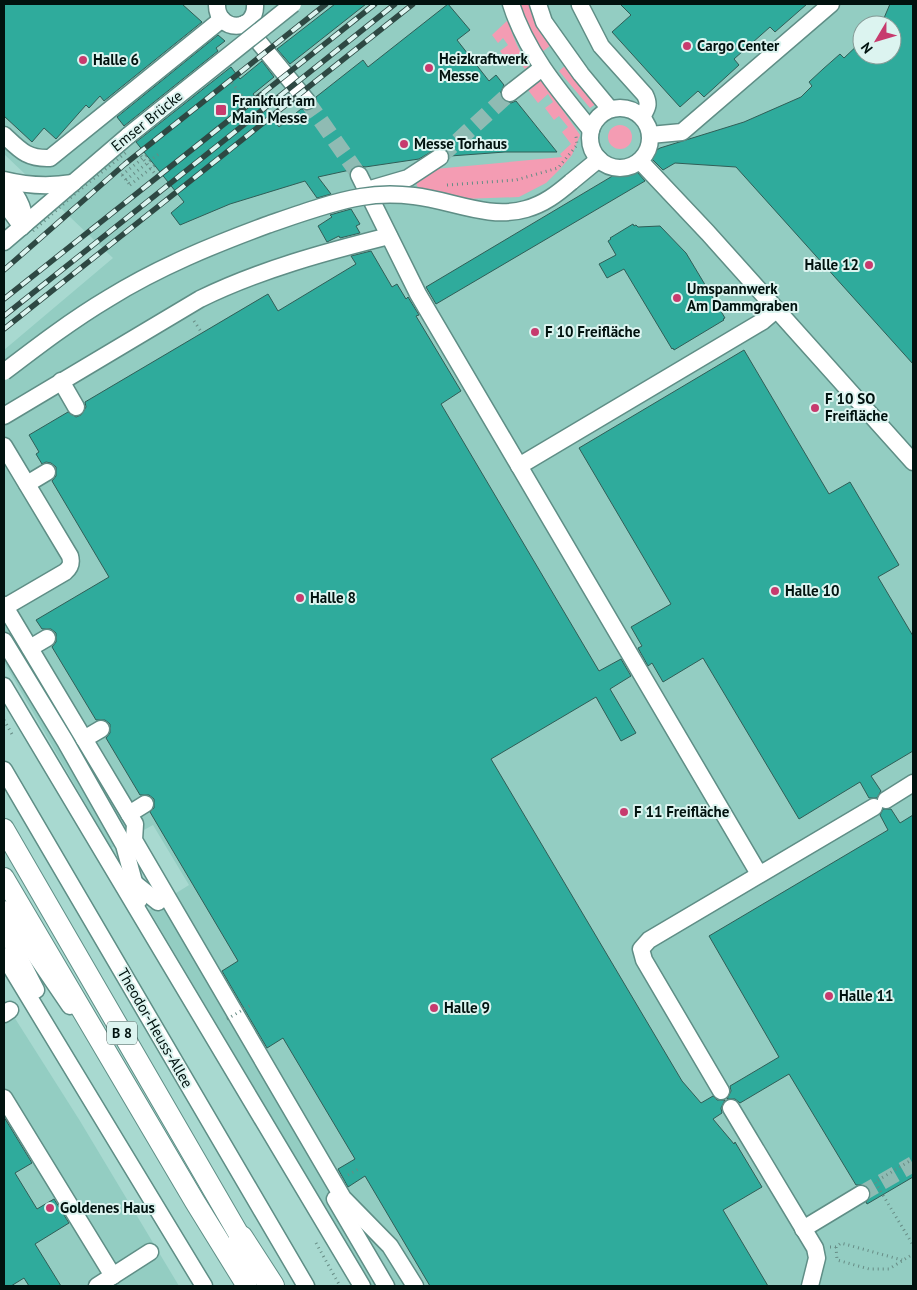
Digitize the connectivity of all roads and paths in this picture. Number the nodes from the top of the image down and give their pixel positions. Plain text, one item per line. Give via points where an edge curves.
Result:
1 (255, 4) edge
2 (292, 4) edge
3 (511, 4) edge
4 (538, 4) edge
5 (582, 4) edge
6 (831, 4) edge
7 (220, 12) edge
8 (244, 24) junction
9 (542, 68) junction
10 (232, 83) dead end
11 (237, 90) junction
12 (510, 93) tunnel mouth
13 (233, 94) dead end
14 (241, 94) junction
15 (236, 98) dead end
16 (307, 101) tunnel mouth
17 (247, 102) dead end
18 (610, 109) junction
19 (642, 117) junction
20 (584, 132) junction
21 (4, 135) edge
22 (650, 135) junction
23 (161, 152) dead end
24 (147, 155) dead end
25 (141, 156) dead end
26 (440, 156) tunnel mouth
27 (599, 160) junction
28 (640, 161) junction
29 (147, 163) junction
30 (155, 165) dead end
31 (155, 174) dead end
32 (359, 175) tunnel mouth
33 (4, 180) edge
34 (126, 180) junction
35 (73, 183) junction
36 (442, 185) dead end
37 (367, 190) junction
38 (4, 202) edge
39 (23, 225) junction
40 (389, 236) junction
41 (4, 242) edge
42 (776, 310) junction
43 (4, 372) edge
44 (61, 381) junction
45 (76, 407) dead end
46 (4, 416) edge
47 (4, 446) edge
48 (913, 462) edge
49 (519, 466) junction
50 (46, 472) dead end
51 (27, 484) junction
52 (4, 606) edge
53 (47, 638) dead end
54 (4, 641) edge
55 (30, 648) junction
56 (4, 686) edge
57 (101, 729) dead end
58 (84, 739) junction
59 (4, 770) edge
60 (913, 783) edge
61 (146, 804) dead end
62 (129, 814) junction
63 (4, 829) edge
64 (124, 845) junction
65 (108, 859) junction
66 (759, 874) junction
67 (4, 878) edge
68 (134, 883) junction
69 (158, 902) junction
70 (4, 909) edge
71 (144, 919) junction
72 (4, 928) edge
73 (4, 956) edge
74 (251, 1005) dead end
75 (227, 1019) junction
76 (721, 1091) dead end
77 (4, 1098) edge
78 (731, 1108) dead end
79 (98, 1112) junction
80 (150, 1125) junction
81 (913, 1159) edge
82 (862, 1194) tunnel mouth
83 (804, 1229) junction
84 (241, 1238) junction
85 (841, 1243) dead end
86 (913, 1244) edge
87 (836, 1247) dead end
88 (150, 1252) dead end
89 (913, 1254) edge
90 (902, 1261) junction
91 (113, 1276) junction
92 (97, 1286) edge
93 (204, 1286) edge
94 (248, 1286) edge
95 (272, 1286) edge
96 (278, 1286) edge
97 (306, 1286) edge
98 (362, 1286) edge
99 (386, 1286) edge
100 (415, 1286) edge
101 (810, 1286) edge

1 - 8 street via 252,17
2 - 35 street, Emser Brücke, bridge
3 - 9 street
4 - 18 street via 544,22
5 - 19 street via 580,6 602,46 648,101
6 - 22 street via 682,132
7 - 8 street via 232,26
7 - 21 street via 50,158 36,159 23,153
8 - 16 street
9 - 12 street
9 - 20 street
10 - 11 path
11 - 13 path
11 - 14 path
14 - 15 path
14 - 17 path
18 - 19 street via 627,108
18 - 20 street
19 - 22 street
20 - 27 street
20 - 36 path via 558,168 516,180
22 - 28 street via 650,145
23 - 29 path
24 - 34 path, bridge via 122,174
25 - 29 path
26 - 37 street via 408,178
27 - 28 street via 606,165 623,168
27 - 43 street, bridge via 555,195 525,210 490,212 415,196 384,195 361,197 294,215 226,240 144,278 64,326
28 - 42 street
29 - 31 path
29 - 34 path
30 - 34 path, bridge via 130,185
32 - 37 street
33 - 35 street via 34,186
33 - 39 street via 22,205
35 - 39 street, Emser Brücke
37 - 40 street
38 - 39 street
39 - 41 street, Emser Brücke
40 - 44 street via 335,249 223,288
40 - 49 street via 418,294
42 - 48 street
42 - 49 street via 763,321
44 - 45 street
44 - 46 street
47 - 51 street
49 - 66 street
50 - 51 street
51 - 52 street via 72,562 66,572
52 - 55 street
53 - 55 street
54 - 64 street
55 - 58 street
56 - 65 street
57 - 58 street
58 - 62 street
59 - 97 street, Theodor-Heuss-Allee
60 - 66 street
61 - 62 street
62 - 100 street via 135,824 134,840 343,1198 390,1246
63 - 84 main road, Theodor-Heuss-Allee / B 8
64 - 68 street
64 - 69 street
65 - 68 street
65 - 71 street
66 - 76 street via 648,940 641,949 644,960
67 - 80 main road, B 8
68 - 69 street
68 - 71 street
69 - 75 street
70 - 80 street
71 - 98 street
72 - 79 street
73 - 79 street
74 - 75 path, bridge
75 - 99 street
77 - 91 street
78 - 83 street
79 - 93 street
80 - 94 main road, B 8
81 - 86 path via 875,1182
82 - 83 street
83 - 101 street via 817,1258
84 - 95 highway, Theodor-Heuss-Allee
84 - 96 main road, Theodor-Heuss-Allee
85 - 90 path
87 - 90 path via 837,1260 869,1269 889,1269
88 - 91 street
89 - 90 path
91 - 92 street

